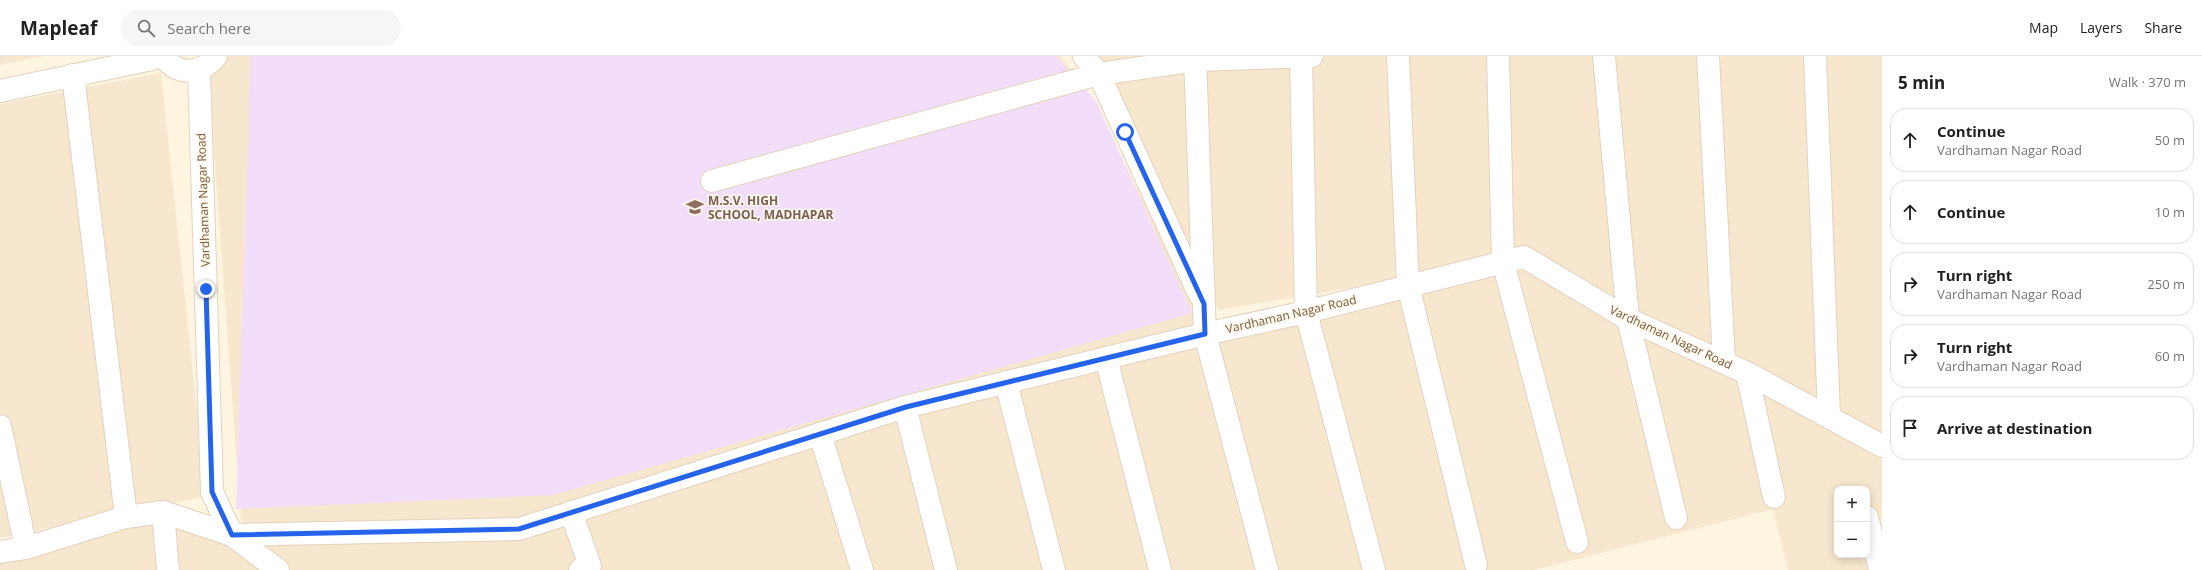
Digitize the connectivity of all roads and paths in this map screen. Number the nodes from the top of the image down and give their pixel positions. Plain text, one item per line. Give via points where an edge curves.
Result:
1 (156, 56) edge
2 (163, 56) edge
3 (216, 56) edge
4 (1084, 56) edge
5 (1304, 56) edge
6 (1398, 56) edge
7 (1498, 56) edge
8 (1604, 56) edge
9 (1708, 56) edge
10 (1815, 56) edge
11 (1196, 58) edge
12 (199, 70) junction
13 (1099, 74) junction
14 (73, 75) junction
15 (0, 91) edge
16 (712, 181) dead end
17 (1503, 262) junction
18 (1408, 285) junction
19 (1204, 304) junction
20 (1306, 312) junction
21 (1628, 319) junction
22 (1205, 334) junction
23 (1106, 358) junction
24 (1724, 362) junction
25 (1747, 373) junction
26 (1006, 382) junction
27 (906, 407) junction
28 (1829, 416) junction
29 (0, 426) edge
30 (820, 434) junction
31 (1882, 446) edge
32 (1774, 497) dead end
33 (163, 512) junction
34 (571, 512) junction
35 (126, 517) junction
36 (1676, 518) dead end
37 (1868, 522) edge
38 (232, 535) junction
39 (1577, 542) dead end
40 (26, 548) junction
41 (0, 552) edge
42 (1476, 565) dead end
43 (168, 570) edge
44 (278, 570) edge
45 (580, 570) edge
46 (862, 570) edge
47 (946, 570) edge
48 (1054, 570) edge
49 (1160, 570) edge
50 (1267, 570) edge
51 (1374, 570) edge
52 (1880, 570) edge

1 - 14 street via 152,59
2 - 12 street via 176,68 188,72
3 - 12 street via 209,65
4 - 13 street
5 - 11 street
5 - 20 street
6 - 18 street
7 - 17 street
8 - 21 street
9 - 24 street
10 - 28 street
11 - 13 street
11 - 19 street
12 - 38 street, Vardhaman Nagar Road via 212,492
13 - 16 street
13 - 19 street
14 - 15 street
14 - 35 street
17 - 18 street, Vardhaman Nagar Road
17 - 21 street, Vardhaman Nagar Road via 1524,257
17 - 39 street
18 - 20 street, Vardhaman Nagar Road
18 - 42 street
19 - 22 street
20 - 22 street, Vardhaman Nagar Road
20 - 51 street
21 - 24 street, Vardhaman Nagar Road
21 - 36 street
22 - 23 street, Vardhaman Nagar Road
22 - 50 street
23 - 26 street, Vardhaman Nagar Road
23 - 49 street
24 - 25 street, Vardhaman Nagar Road
25 - 28 street, Vardhaman Nagar Road
25 - 32 street
26 - 27 street, Vardhaman Nagar Road
26 - 48 street
27 - 30 street, Vardhaman Nagar Road
27 - 47 street
28 - 31 street, Vardhaman Nagar Road
29 - 40 street
30 - 34 street, Vardhaman Nagar Road
30 - 46 street
33 - 35 street
33 - 38 street
33 - 43 street
34 - 38 street, Vardhaman Nagar Road via 519,529
34 - 45 street via 590,566
35 - 40 street
37 - 52 street
38 - 44 street
40 - 41 street

